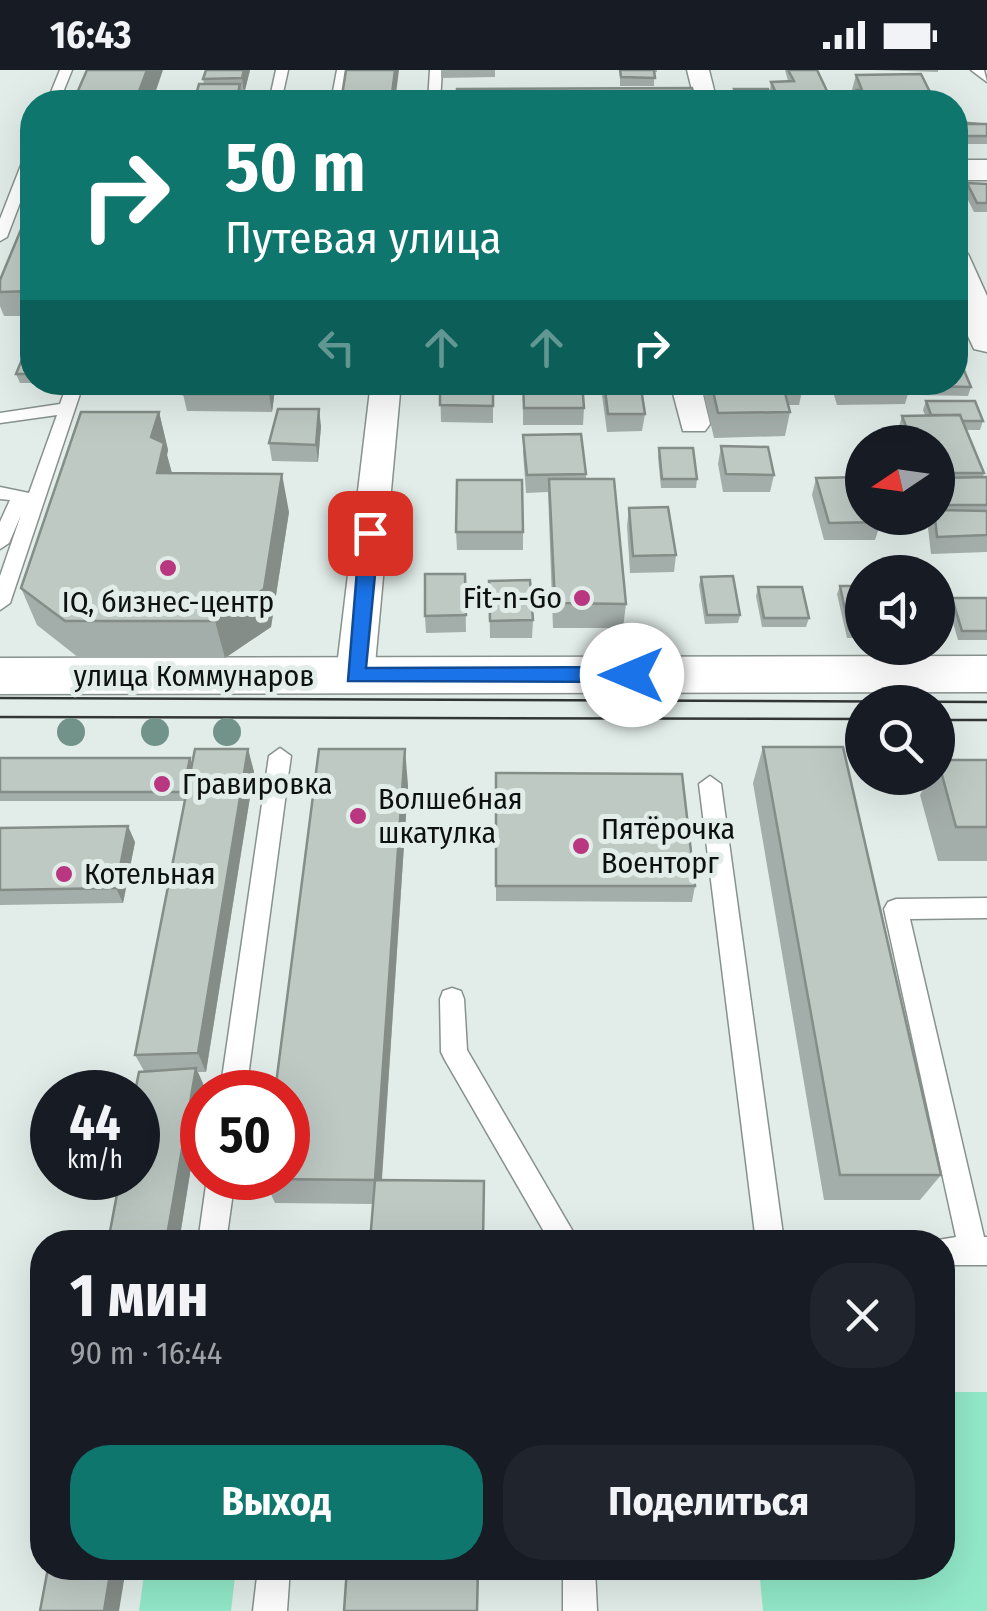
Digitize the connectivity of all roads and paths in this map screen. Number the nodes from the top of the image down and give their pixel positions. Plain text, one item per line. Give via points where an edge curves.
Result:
1 (977, 70) edge
2 (987, 78) edge
3 (20, 186) edge
4 (0, 237) edge
5 (968, 294) edge
6 (987, 341) edge
7 (72, 395) edge
8 (385, 395) edge
9 (687, 395) edge
10 (68, 408) junction
11 (0, 418) edge
12 (694, 424) dead end
13 (0, 493) edge
14 (0, 543) edge
15 (0, 603) edge
16 (987, 674) edge
17 (355, 675) junction
18 (0, 676) edge
19 (280, 756) dead end
20 (710, 784) dead end
21 (987, 908) edge
22 (452, 999) dead end
23 (237, 1070) edge
24 (218, 1200) edge
25 (214, 1230) edge
26 (558, 1230) edge
27 (768, 1230) edge
28 (980, 1251) edge
29 (273, 1580) edge
30 (579, 1580) edge
31 (270, 1611) edge
32 (580, 1611) edge

1 - 2 lane
3 - 4 lane
5 - 6 main road
7 - 10 lane
8 - 17 street
9 - 12 street
10 - 11 lane
10 - 15 lane
13 - 14 lane via 21,495
16 - 17 main road, улица Коммунаров
17 - 18 main road, улица Коммунаров
19 - 23 lane via 282,785
20 - 27 lane
21 - 28 lane via 896,909
22 - 26 lane via 454,1052
24 - 25 lane
29 - 31 lane
30 - 32 lane

